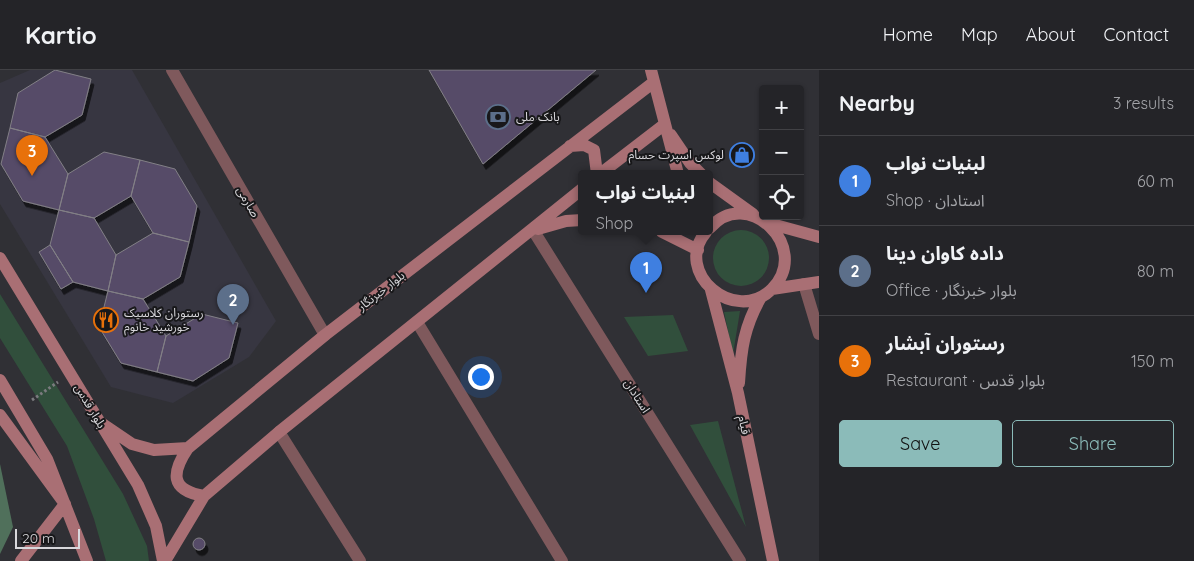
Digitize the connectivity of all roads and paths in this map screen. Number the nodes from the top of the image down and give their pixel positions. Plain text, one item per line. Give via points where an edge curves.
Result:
1 (172, 70) edge
2 (653, 76) edge
3 (665, 124) junction
4 (570, 146) junction
5 (597, 170) edge
6 (603, 170) edge
7 (677, 170) edge
8 (696, 170) edge
9 (713, 186) edge
10 (578, 192) edge
11 (755, 216) junction
12 (578, 220) edge
13 (768, 223) junction
14 (713, 226) edge
15 (533, 230) junction
16 (668, 235) edge
17 (694, 235) edge
18 (705, 235) edge
19 (819, 237) edge
20 (698, 250) junction
21 (0, 258) edge
22 (819, 282) edge
23 (804, 284) junction
24 (772, 289) junction
25 (711, 290) junction
26 (761, 297) junction
27 (417, 322) junction
28 (819, 334) edge
29 (325, 335) junction
30 (71, 373) junction
31 (0, 380) edge
32 (738, 393) junction
33 (18, 409) junction
34 (0, 416) edge
35 (100, 423) junction
36 (279, 432) junction
37 (188, 448) junction
38 (204, 496) junction
39 (65, 504) junction
40 (21, 561) edge
41 (87, 561) edge
42 (164, 561) edge
43 (360, 561) edge
44 (562, 561) edge
45 (740, 561) edge
46 (773, 561) edge

1 - 29 street, صارمی
2 - 3 street
2 - 4 street, بلوار خبرنگار
3 - 6 street
3 - 7 street
3 - 8 street
4 - 5 street via 584,145 594,150
4 - 29 street, بلوار خبرنگار
9 - 11 street
10 - 15 street
11 - 13 street
11 - 14 street via 725,216
12 - 15 street
13 - 19 street
13 - 24 street via 784,248 785,263
15 - 27 street
15 - 45 street, استادان
16 - 20 street
17 - 20 street
18 - 20 street
20 - 25 street, قیام via 702,278
21 - 30 street, بلوار قدس
22 - 23 street
23 - 24 street
23 - 28 street
24 - 26 street
25 - 26 street via 722,298 735,301
25 - 32 street, قیام
26 - 32 street via 741,344
27 - 36 street
27 - 44 street
29 - 37 street, بلوار خبرنگار
30 - 33 path
30 - 35 street, بلوار قدس
31 - 33 street
32 - 46 street, قیام
33 - 39 street via 47,459
34 - 39 street
35 - 37 street via 132,444 154,450
35 - 42 street, بلوار قدس via 138,486 156,526
36 - 38 street
36 - 43 street
37 - 38 street via 177,464 176,478 180,487
38 - 42 street
39 - 40 street
39 - 41 street

